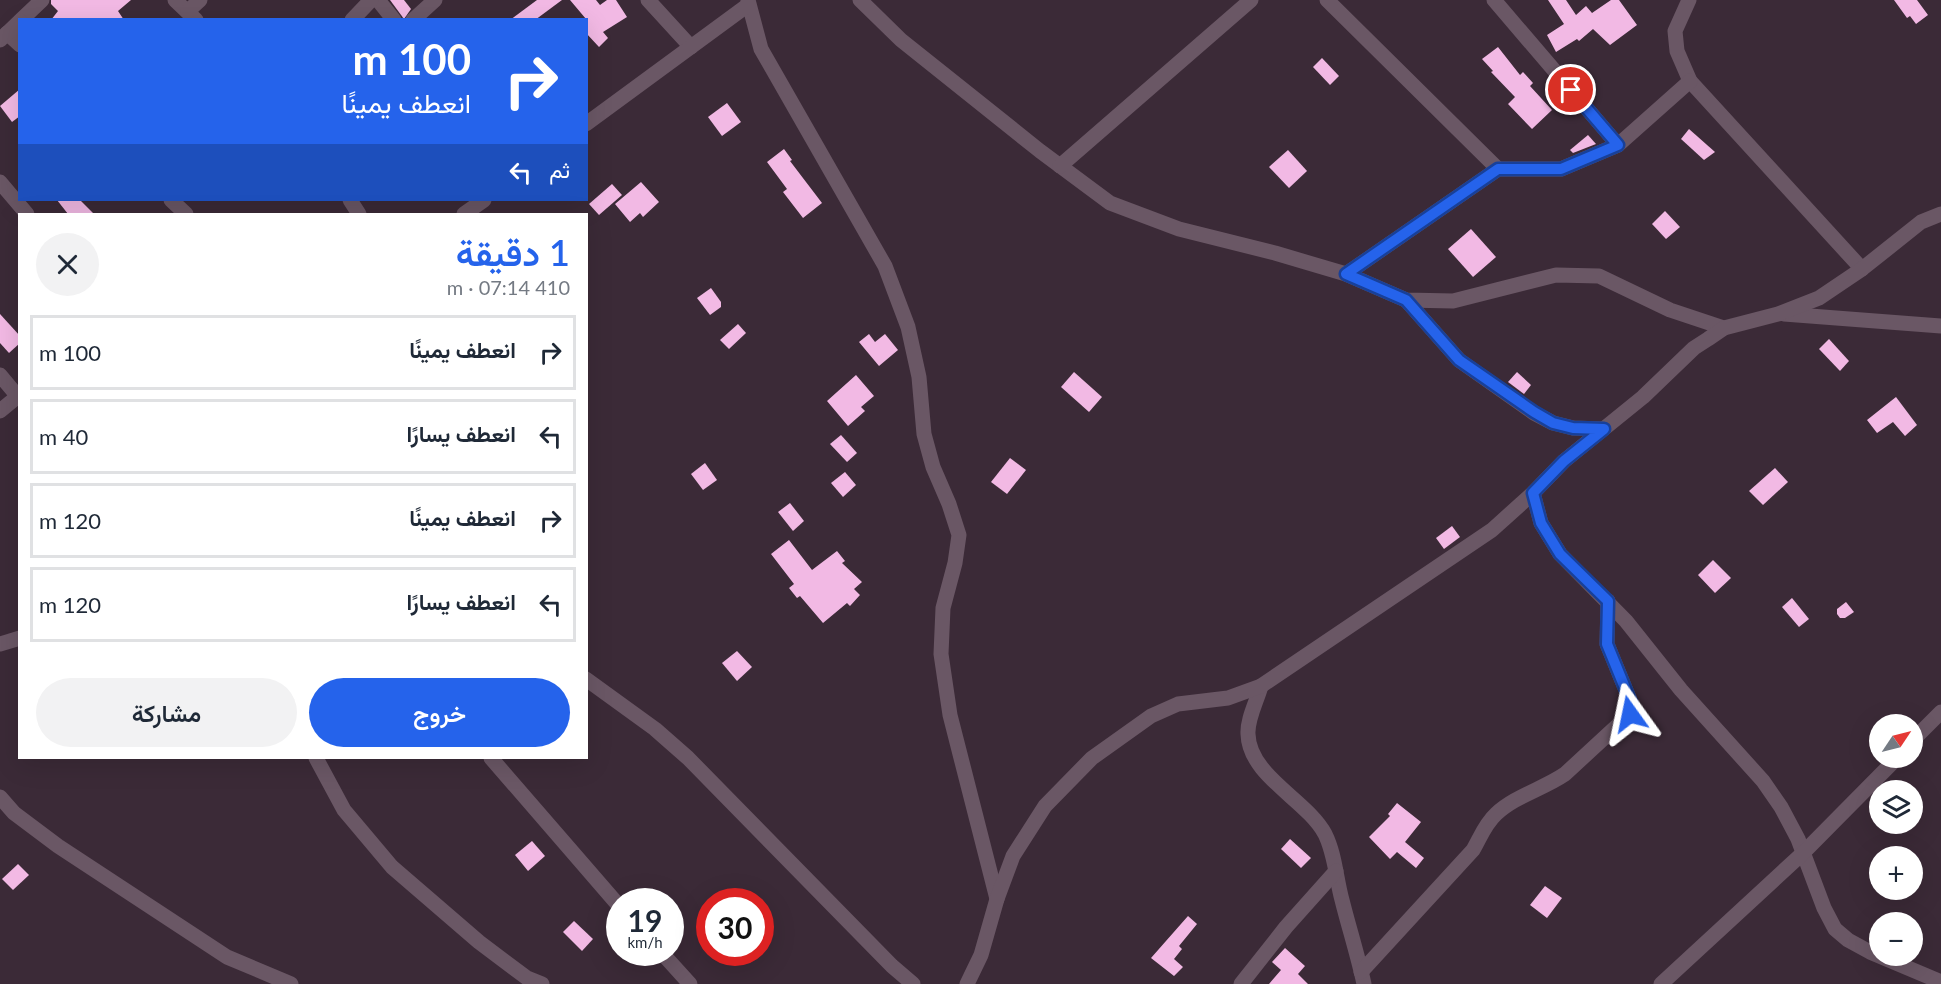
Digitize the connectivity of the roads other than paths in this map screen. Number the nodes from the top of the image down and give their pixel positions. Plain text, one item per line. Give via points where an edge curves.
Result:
1 (42, 0) edge
2 (175, 0) edge
3 (200, 0) edge
4 (371, 0) edge
5 (378, 0) edge
6 (435, 0) edge
7 (648, 0) edge
8 (860, 0) edge
9 (1251, 0) edge
10 (1327, 0) edge
11 (1494, 0) edge
12 (1689, 0) edge
13 (748, 3) edge
14 (192, 15) edge
15 (22, 18) edge
16 (353, 18) edge
17 (392, 18) edge
18 (414, 18) edge
19 (18, 22) edge
20 (4, 36) edge
21 (18, 44) edge
22 (691, 47) junction
23 (1690, 81) junction
24 (588, 123) edge
25 (1618, 145) junction
26 (1060, 166) junction
27 (1498, 169) junction
28 (0, 182) edge
29 (172, 201) edge
30 (483, 201) edge
31 (26, 213) edge
32 (185, 213) edge
33 (465, 213) edge
34 (1941, 214) edge
35 (1862, 269) junction
36 (1346, 274) junction
37 (1406, 300) junction
38 (1778, 314) junction
39 (1941, 326) edge
40 (1724, 328) junction
41 (0, 375) edge
42 (18, 398) edge
43 (0, 411) edge
44 (1604, 429) junction
45 (1533, 493) junction
46 (1608, 601) junction
47 (18, 639) edge
48 (0, 644) edge
49 (588, 680) edge
50 (1261, 686) junction
51 (1941, 712) edge
52 (1923, 730) edge
53 (317, 759) edge
54 (492, 759) edge
55 (1887, 768) edge
56 (0, 796) edge
57 (1803, 853) junction
58 (1336, 871) junction
59 (606, 891) edge
60 (998, 899) junction
61 (674, 966) edge
62 (1363, 978) edge
63 (1941, 982) edge
64 (291, 984) edge
65 (542, 984) edge
66 (690, 984) edge
67 (914, 984) edge
68 (967, 984) edge
69 (1241, 984) edge
70 (1661, 984) edge

1 - 15 street
2 - 14 street
3 - 14 street
4 - 16 street
5 - 17 street
6 - 18 street
7 - 22 street
8 - 26 street via 901,40
9 - 26 street
10 - 27 street
11 - 25 street
12 - 23 street via 1675,31 1677,51
13 - 22 street
13 - 60 street via 761,49 885,266 908,327 919,376 924,434 959,535 943,608 941,654 950,715
19 - 20 street
20 - 21 street
22 - 24 street
23 - 25 street
23 - 35 street
25 - 27 street via 1561,169
26 - 36 street via 1110,203 1179,229
27 - 36 street
28 - 31 street
29 - 32 street
30 - 33 street
34 - 35 street via 1921,222
35 - 38 street via 1819,298
36 - 37 street
37 - 40 street via 1454,301 1556,274 1599,276 1670,310
37 - 44 street via 1459,360 1534,412 1573,428
38 - 39 street
38 - 40 street
40 - 44 street via 1694,348
41 - 42 street
42 - 43 street
44 - 45 street via 1564,461
45 - 46 street via 1541,523 1560,554
45 - 50 street via 1492,530
46 - 57 street via 1763,781 1781,807
46 - 62 street via 1607,644 1632,705 1630,714 1555,781 1495,814 1473,850
47 - 48 street
49 - 67 street via 688,758
50 - 58 street via 1249,724 1251,750 1264,770 1314,817 1332,850
50 - 60 street via 1228,698 1178,704 1151,716 1092,758 1045,806 1013,856
51 - 52 street
53 - 65 street via 344,810 392,867 478,942 526,978
54 - 59 street
55 - 57 street
56 - 64 street via 14,813 58,846 227,957
57 - 63 street via 1835,929 1870,952
57 - 70 street
58 - 62 street
58 - 69 street
60 - 68 street via 981,955
61 - 66 street

